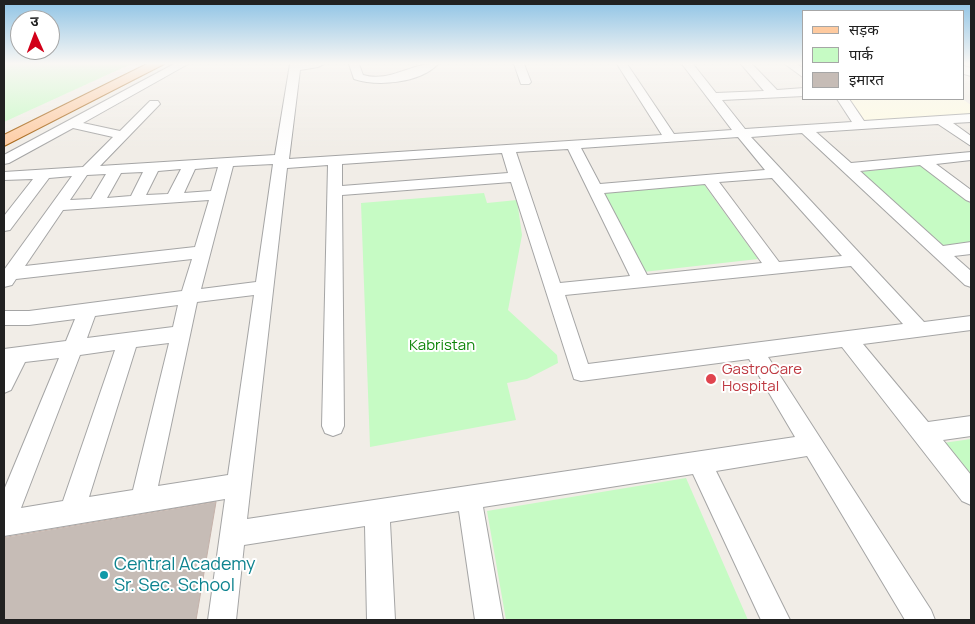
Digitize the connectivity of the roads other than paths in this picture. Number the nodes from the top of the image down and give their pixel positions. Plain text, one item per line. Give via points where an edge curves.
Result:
1 (99, 93) edge
2 (105, 93) edge
3 (129, 93) edge
4 (291, 93) edge
5 (641, 93) edge
6 (710, 93) edge
7 (787, 93) edge
8 (774, 94) joint
9 (122, 97) junction
10 (713, 97) junction
11 (87, 99) junction
12 (844, 100) edge
13 (971, 118) edge
14 (941, 120) junction
15 (72, 124) junction
16 (861, 126) junction
17 (806, 130) junction
18 (742, 134) junction
19 (121, 135) junction
20 (671, 139) junction
21 (4, 141) edge
22 (971, 142) edge
23 (573, 145) junction
24 (508, 150) junction
25 (971, 156) edge
26 (4, 160) edge
27 (335, 161) junction
28 (924, 161) junction
29 (227, 162) junction
30 (282, 162) junction
31 (190, 165) junction
32 (153, 167) junction
33 (847, 168) junction
34 (116, 169) junction
35 (85, 171) junction
36 (45, 173) junction
37 (776, 173) junction
38 (11, 175) edge
39 (517, 177) junction
40 (709, 179) junction
41 (4, 183) edge
42 (595, 189) junction
43 (335, 191) junction
44 (218, 195) junction
45 (971, 197) edge
46 (174, 198) junction
47 (136, 201) junction
48 (96, 203) junction
49 (58, 206) junction
50 (4, 225) edge
51 (971, 248) edge
52 (202, 252) junction
53 (938, 252) junction
54 (856, 260) junction
55 (774, 268) junction
56 (7, 279) edge
57 (971, 281) edge
58 (641, 282) junction
59 (264, 287) junction
60 (554, 290) junction
61 (189, 298) junction
62 (88, 311) junction
63 (4, 318) edge
64 (971, 323) edge
65 (918, 330) junction
66 (180, 334) junction
67 (848, 339) junction
68 (128, 340) junction
69 (73, 348) junction
70 (754, 351) junction
71 (11, 356) edge
72 (4, 384) edge
73 (333, 426) dead end
74 (971, 426) edge
75 (924, 433) junction
76 (813, 445) junction
77 (699, 462) junction
78 (239, 485) junction
79 (971, 493) edge
80 (469, 498) junction
81 (143, 500) junction
82 (72, 512) junction
83 (377, 512) junction
84 (4, 521) edge
85 (233, 534) junction
86 (222, 620) edge
87 (381, 620) edge
88 (489, 620) edge
89 (776, 620) edge
90 (922, 620) edge

1 - 11 main road
2 - 11 main road
3 - 9 street
4 - 30 street
5 - 20 street
6 - 10 street
7 - 8 street
8 - 10 street
9 - 15 street
9 - 19 street via 154,104
10 - 18 street
11 - 21 main road
12 - 16 street
13 - 14 street
14 - 16 street
14 - 22 street
15 - 19 street
15 - 26 street
16 - 17 street
17 - 18 street
17 - 33 street
18 - 20 street
18 - 37 street
19 - 35 street
20 - 23 street
23 - 24 street
23 - 42 street
24 - 27 street
24 - 39 street
25 - 28 street
27 - 30 street
27 - 43 street
28 - 33 street
28 - 45 street
29 - 30 street
29 - 31 street
29 - 44 street
30 - 59 street
31 - 32 street
31 - 46 street
32 - 34 street
32 - 47 street
33 - 53 street
34 - 35 street
34 - 48 street
35 - 36 street
35 - 49 street
36 - 38 street
36 - 50 street
37 - 40 street
37 - 54 street
38 - 41 street
39 - 43 street
39 - 60 street
40 - 42 street
40 - 55 street
42 - 58 street
43 - 73 street
44 - 46 street
44 - 52 street
46 - 47 street
47 - 48 street
48 - 49 street
49 - 56 street
51 - 53 street
52 - 56 street
52 - 61 street
53 - 57 street
54 - 55 street
54 - 65 street
55 - 58 street
58 - 60 street
59 - 61 street
59 - 78 street
60 - 70 street via 580,373
61 - 62 street
61 - 66 street
62 - 63 street
62 - 69 street
64 - 65 street
65 - 67 street
66 - 68 street
66 - 81 street
67 - 70 street
67 - 75 street
68 - 69 street
68 - 82 street
69 - 71 street
69 - 84 street
70 - 76 street
71 - 72 street
74 - 75 street
75 - 79 street
76 - 77 street
76 - 90 street
77 - 80 street
77 - 89 street
78 - 81 street
78 - 85 street
80 - 83 street
80 - 88 street
81 - 82 street
82 - 84 street
83 - 85 street
83 - 87 street
85 - 86 street

